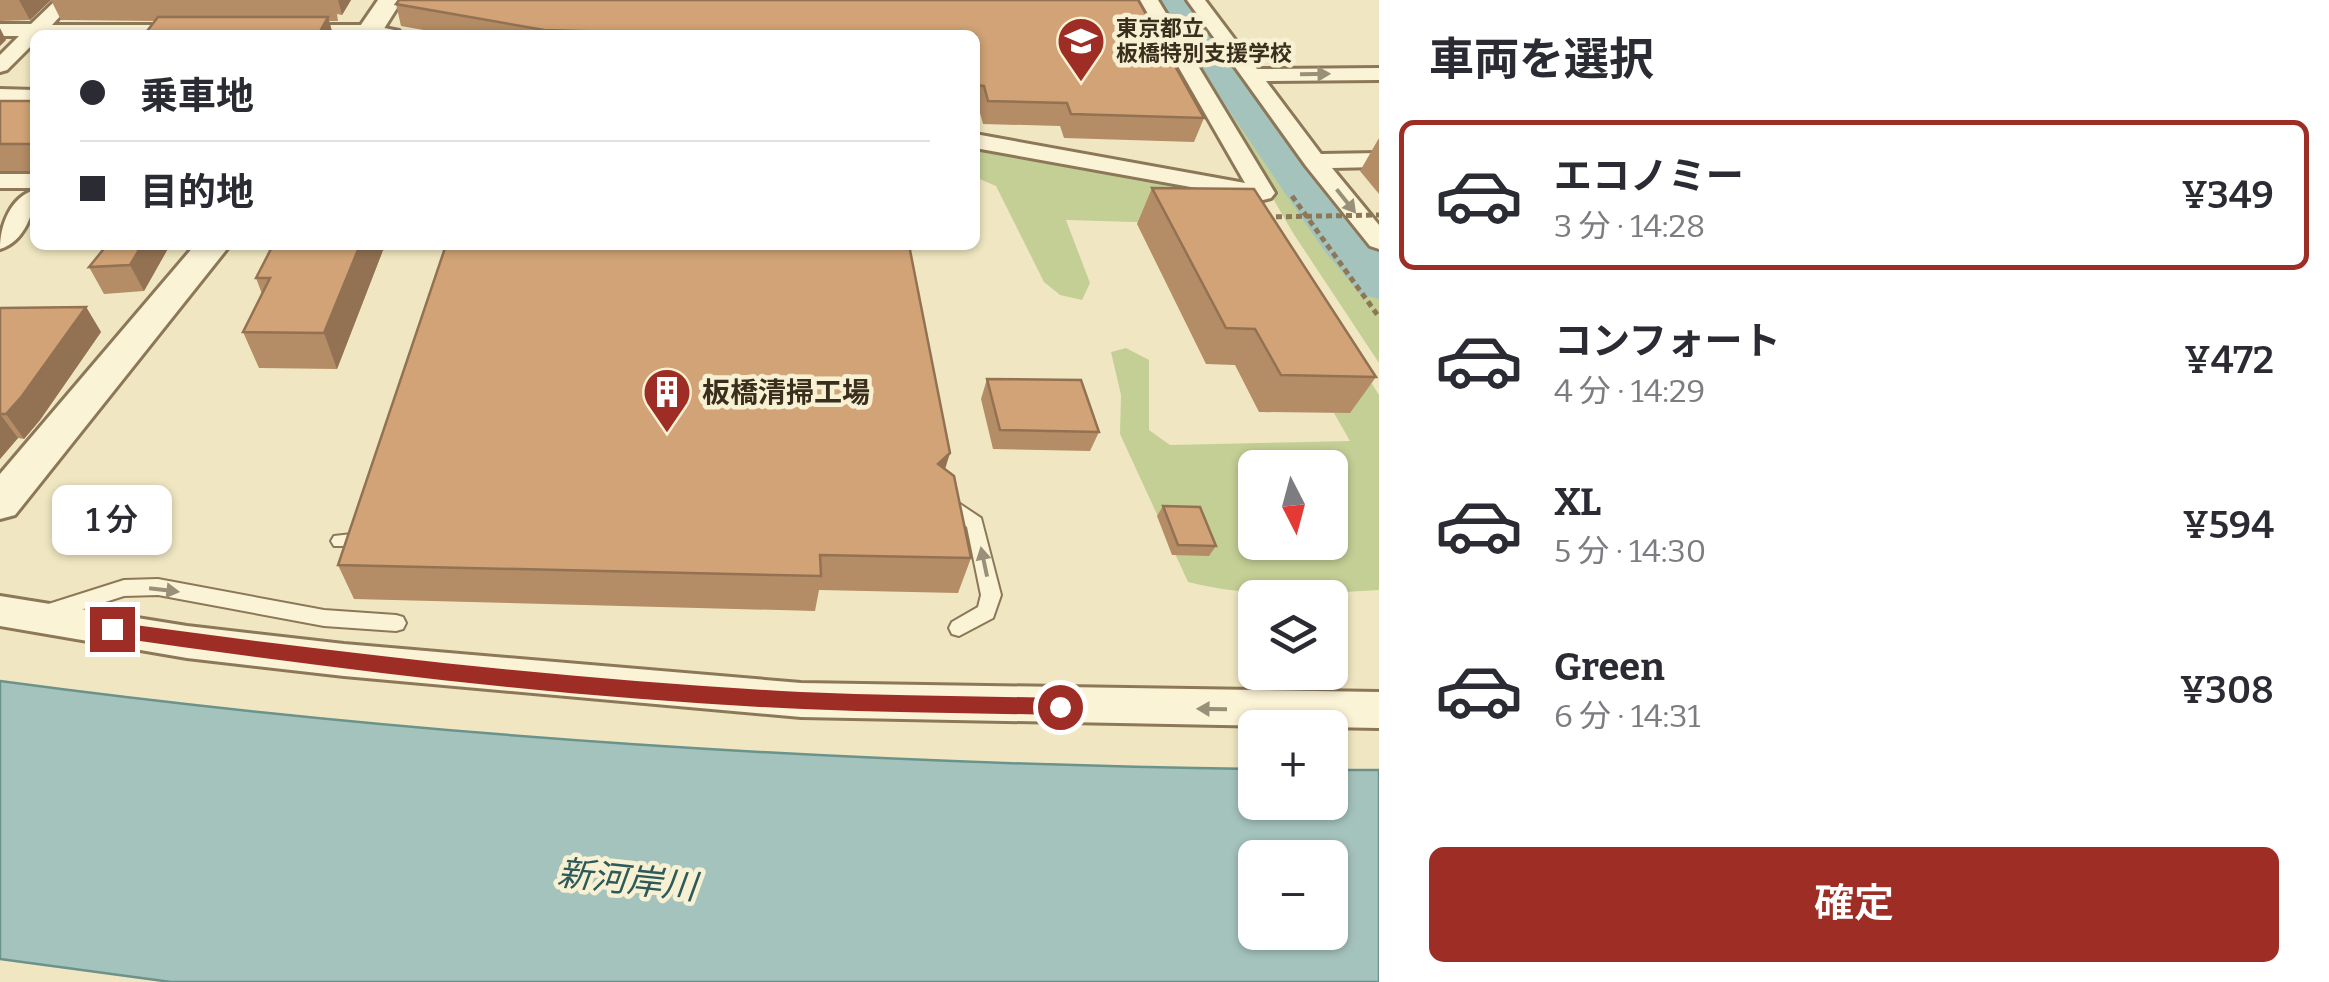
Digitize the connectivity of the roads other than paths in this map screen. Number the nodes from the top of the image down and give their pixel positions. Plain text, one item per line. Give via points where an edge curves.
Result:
1 (66, 0) edge
2 (390, 0) edge
3 (1149, 0) edge
4 (1196, 0) edge
5 (0, 30) edge
6 (36, 30) joint
7 (378, 30) edge
8 (30, 36) edge
9 (0, 66) edge
10 (1379, 74) edge
11 (1251, 75) junction
12 (0, 97) edge
13 (30, 98) edge
14 (980, 142) edge
15 (1379, 160) edge
16 (1314, 161) junction
17 (0, 181) edge
18 (30, 181) edge
19 (30, 203) edge
20 (0, 241) edge
21 (1379, 241) edge
22 (210, 250) edge
23 (941, 498) edge
24 (1, 501) edge
25 (370, 504) edge
26 (340, 541) dead end
27 (18, 614) edge
28 (396, 623) dead end
29 (959, 628) dead end
30 (1379, 710) edge

1 - 6 street
2 - 7 street
3 - 14 street via 1264,194
4 - 11 street
5 - 6 street
8 - 9 street
11 -> 10 street
11 - 16 street
12 - 13 street
15 - 16 street
16 -> 21 street
17 - 18 street
19 - 20 street
22 - 24 street
29 -> 23 lane via 986,612 991,595 975,523
25 - 26 lane via 359,542
27 -> 28 lane via 124,588 158,587 324,618
30 -> 27 street via 782,699 344,660

